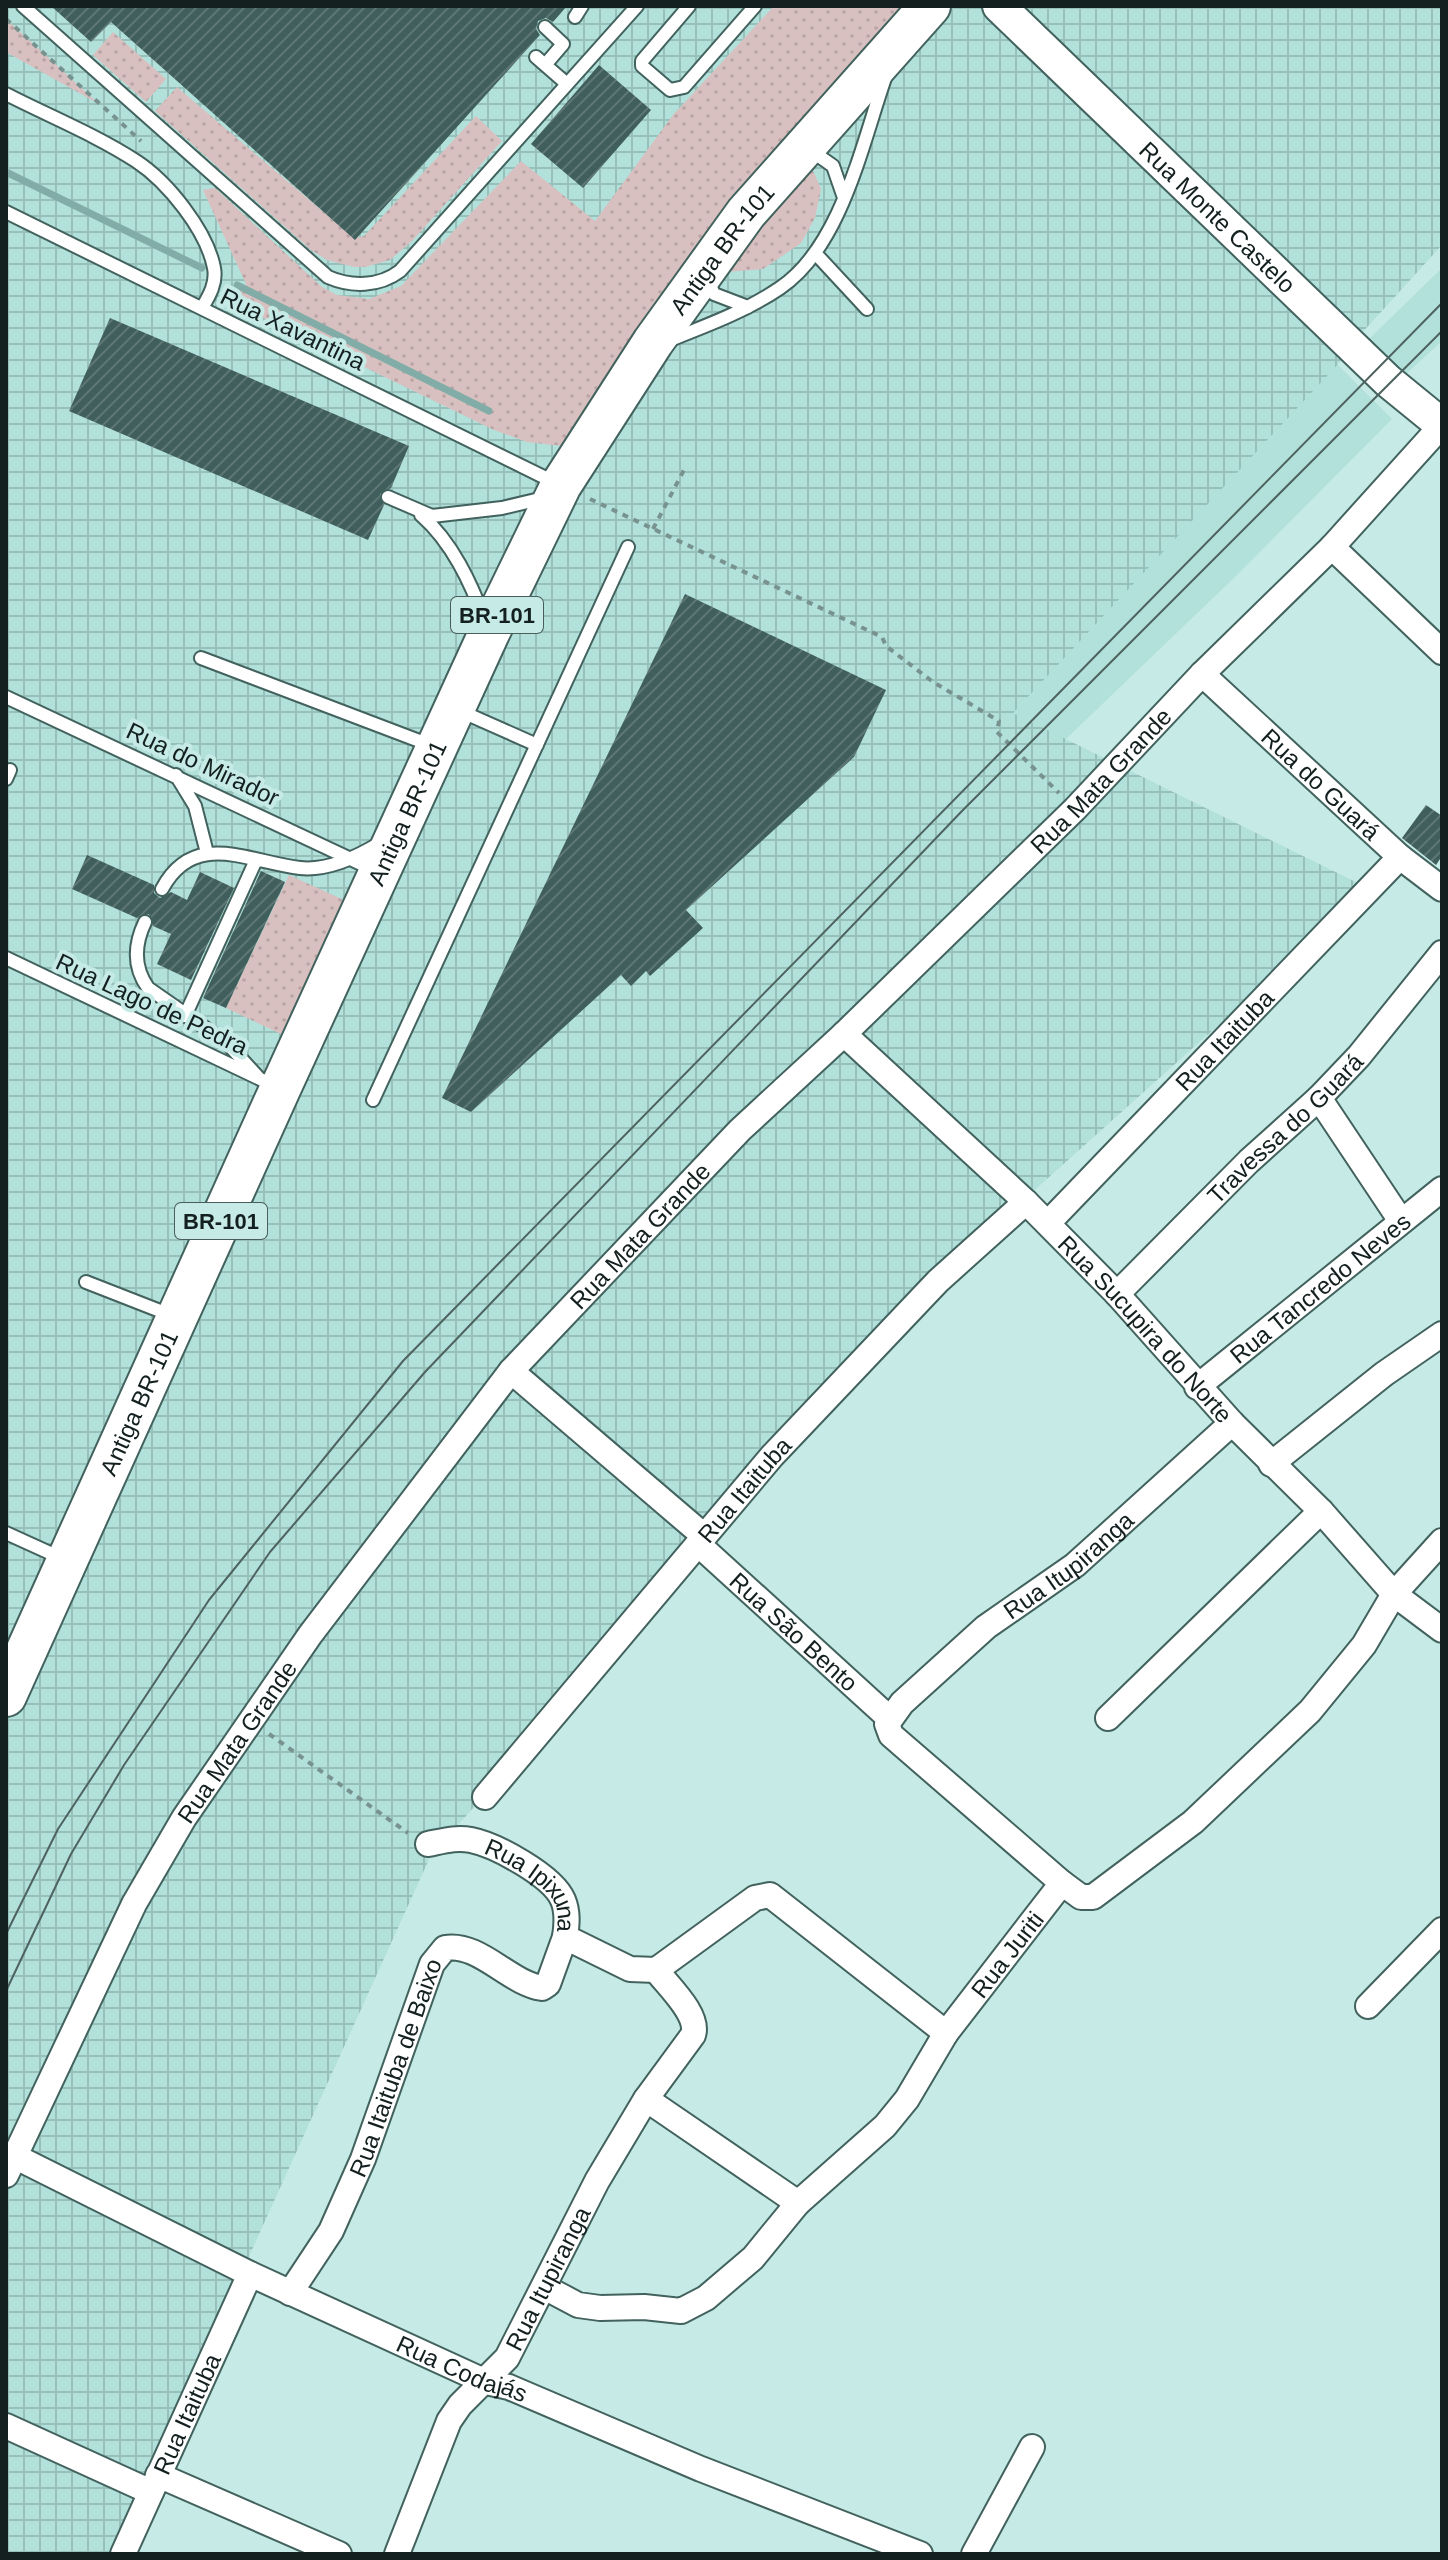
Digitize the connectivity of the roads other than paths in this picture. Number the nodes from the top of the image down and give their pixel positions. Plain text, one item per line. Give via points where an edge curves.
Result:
1 (23, 6) edge
2 (637, 6) edge
3 (689, 6) edge
4 (755, 6) edge
5 (930, 6) edge
6 (999, 6) edge
7 (545, 27) dead end
8 (899, 39) junction
9 (567, 84) junction
10 (6, 94) edge
11 (804, 146) junction
12 (843, 195) junction
13 (6, 212) edge
14 (816, 254) junction
15 (707, 266) junction
16 (748, 307) junction
17 (202, 308) junction
18 (867, 309) dead end
19 (648, 349) junction
20 (1442, 425) edge
21 (559, 488) junction
22 (388, 497) dead end
23 (409, 506) junction
24 (628, 547) dead end
25 (1332, 547) junction
26 (489, 633) junction
27 (1442, 652) edge
28 (201, 658) dead end
29 (1202, 674) junction
30 (6, 697) edge
31 (455, 709) junction
32 (537, 745) junction
33 (438, 748) junction
34 (176, 775) junction
35 (207, 853) junction
36 (1400, 857) junction
37 (256, 860) junction
38 (367, 866) junction
39 (162, 889) dead end
40 (1442, 889) edge
41 (145, 922) dead end
42 (1442, 953) edge
43 (6, 958) edge
44 (185, 1016) junction
45 (844, 1034) junction
46 (270, 1084) junction
47 (1319, 1098) junction
48 (373, 1100) dead end
49 (1442, 1189) edge
50 (1026, 1202) junction
51 (1401, 1221) junction
52 (1048, 1223) junction
53 (86, 1282) dead end
54 (1117, 1294) junction
55 (176, 1317) junction
56 (1442, 1334) edge
57 (511, 1371) junction
58 (1197, 1387) junction
59 (1232, 1423) junction
60 (1271, 1464) junction
61 (1321, 1511) junction
62 (6, 1533) edge
63 (701, 1540) junction
64 (1442, 1541) edge
65 (68, 1562) junction
66 (1394, 1594) junction
67 (1442, 1630) edge
68 (7, 1691) edge
69 (896, 1711) junction
70 (1108, 1718) dead end
71 (485, 1797) dead end
72 (428, 1844) road end
73 (1062, 1883) junction
74 (1442, 1930) edge
75 (565, 1937) junction
76 (656, 1970) junction
77 (1368, 2006) dead end
78 (946, 2033) junction
79 (646, 2099) junction
80 (11, 2166) edge
81 (798, 2203) junction
82 (250, 2274) junction
83 (544, 2287) junction
84 (290, 2293) junction
85 (486, 2382) junction
86 (6, 2426) edge
87 (1032, 2447) dead end
88 (154, 2484) junction
89 (123, 2554) edge
90 (339, 2554) edge
91 (397, 2554) edge
92 (920, 2554) edge
93 (974, 2554) edge

1 - 9 lane via 328,277 349,284 372,283 400,271
2 - 9 lane
3 - 4 lane via 642,61 670,90 684,87
5 - 8 main road, Antiga BR-101 / BR-101
6 - 20 street, Rua Monte Castelo via 1388,381
7 - 9 lane via 563,44 540,61
8 - 11 main road, Antiga BR-101 / BR-101
8 - 12 lane
10 - 17 lane via 137,161 150,173 201,235 214,267 211,292
11 - 12 lane via 833,166
11 - 15 main road, Antiga BR-101 / BR-101
12 - 14 lane
13 - 17 lane, Rua Xavantina
14 - 16 lane via 783,286
14 - 18 lane
15 - 16 lane via 714,294
15 - 19 main road, Antiga BR-101 / BR-101
16 - 19 lane
17 - 21 lane, Rua Xavantina
19 - 21 main road, Antiga BR-101 / BR-101
20 - 25 street, Rua Mata Grande
21 - 23 lane via 537,501 445,515 432,516
21 - 26 main road, Antiga BR-101 / BR-101
22 - 23 lane
23 - 26 lane via 451,552 474,590
24 - 32 lane
25 - 27 street
25 - 29 street, Rua Mata Grande
26 - 31 main road, Antiga BR-101 / BR-101
28 - 33 lane
29 - 36 street, Rua do Guará
29 - 45 street, Rua Mata Grande via 1075,809
30 - 34 lane, Rua do Mirador
31 - 32 lane
31 - 33 main road, Antiga BR-101 / BR-101
32 - 48 lane
33 - 38 main road, Antiga BR-101 / BR-101 via 400,830
34 - 35 lane via 195,806
34 - 38 lane, Rua do Mirador
35 - 37 lane
35 - 39 lane via 181,864
36 - 40 street, Rua do Guará
36 - 52 street, Rua Itaituba
37 - 38 lane via 302,868
37 - 44 lane
38 - 46 main road, Antiga BR-101 / BR-101
41 - 44 lane via 136,956 140,976
42 - 47 street, Travessa do Guará
43 - 46 lane, Rua Lago de Pedra
44 - 46 lane via 234,1049
45 - 50 street, Rua Sucupira do Norte
45 - 57 street, Rua Mata Grande via 740,1130
46 - 55 main road, Antiga BR-101 / BR-101
47 - 51 street
47 - 54 street, Travessa do Guará
49 - 51 street, Rua Tancredo Neves
50 - 52 street, Rua Sucupira do Norte
50 - 63 street, Rua Itaituba via 938,1281 772,1456
51 - 58 street, Rua Tancredo Neves
52 - 54 street, Rua Sucupira do Norte
53 - 55 lane
54 - 58 street, Rua Sucupira do Norte
55 - 65 main road, Antiga BR-101 / BR-101
56 - 60 street
57 - 63 street, Rua São Bento
57 - 80 street, Rua Mata Grande via 342,1592 184,1818 134,1904
58 - 59 street, Rua Sucupira do Norte
59 - 60 street, Rua Sucupira do Norte
59 - 69 street, Rua Itupiranga via 1075,1565 986,1627
60 - 61 street, Rua Sucupira do Norte
61 - 66 street, Rua Sucupira do Norte
61 - 70 street
62 - 65 lane
63 - 69 street, Rua São Bento
63 - 71 street, Rua Itaituba
64 - 66 street
65 - 68 main road, Antiga BR-101 / BR-101
66 - 67 street, Rua Sucupira do Norte
66 - 73 street via 1333,1685 1193,1822 1093,1897 1081,1897
69 - 73 street, Rua São Bento via 887,1730 891,1735
72 - 75 street, Rua Ipixuna via 471,1840 542,1877 564,1901
73 - 78 street, Rua Juriti
74 - 77 street
75 - 76 street, Rua Ipixuna via 635,1971
75 - 84 street, Rua Itaituba de Baixo via 548,1984 539,1988 462,1948 445,1948 440,1954 424,1981 352,2184 331,2231
76 - 78 street via 755,1898 770,1895
76 - 79 street, Rua Itupiranga via 694,2023 694,2031
78 - 81 street, Rua Juriti via 885,2126
79 - 81 street
79 - 83 street, Rua Itupiranga
80 - 82 street, Rua Codajás
81 - 83 street, Rua Juriti via 753,2258 706,2298 681,2311 585,2307
82 - 84 street, Rua Codajás
82 - 88 street, Rua Itaituba
83 - 85 street, Rua Itupiranga via 507,2358
84 - 85 street, Rua Codajás
85 - 91 street, Rua Itupiranga via 449,2421
85 - 92 street, Rua Codajás
86 - 88 street
87 - 93 street
88 - 89 street, Rua Itaituba
88 - 90 street

